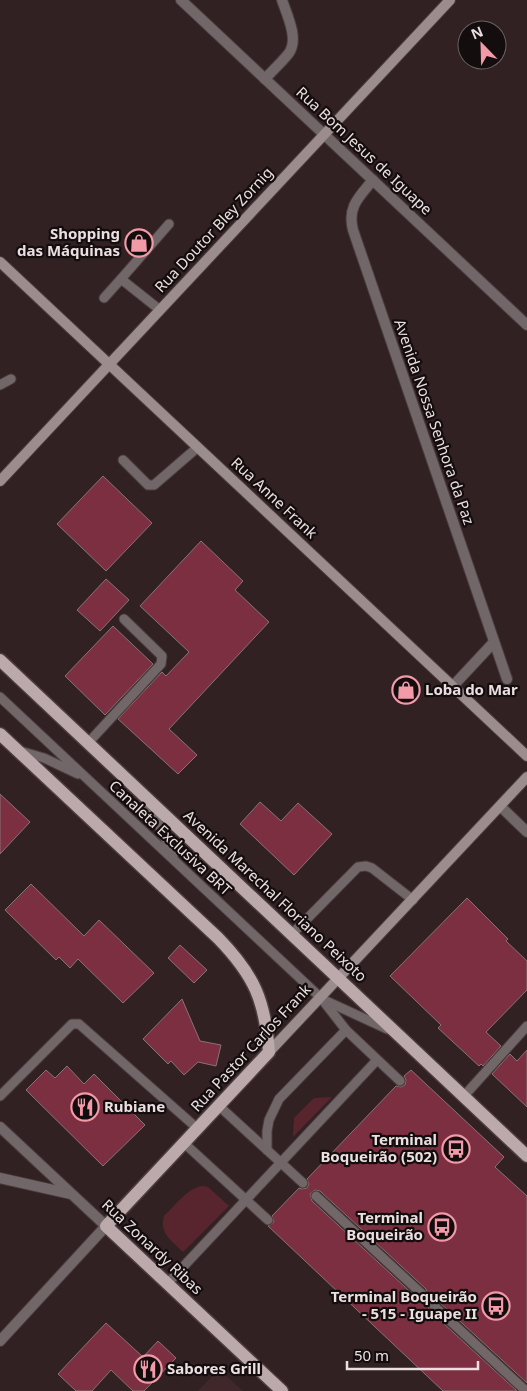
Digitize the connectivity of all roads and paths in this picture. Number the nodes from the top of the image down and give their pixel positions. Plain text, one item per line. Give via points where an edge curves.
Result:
1 (181, 0) edge
2 (282, 0) edge
3 (450, 0) edge
4 (265, 79) junction
5 (324, 134) junction
6 (373, 180) junction
7 (169, 224) dead end
8 (0, 262) edge
9 (120, 279) junction
10 (104, 298) dead end
11 (160, 310) junction
12 (527, 324) edge
13 (109, 364) junction
14 (11, 379) dead end
15 (0, 385) edge
16 (198, 447) junction
17 (123, 460) dead end
18 (0, 481) edge
19 (124, 619) dead end
20 (494, 642) junction
21 (0, 660) edge
22 (506, 679) dead end
23 (453, 686) junction
24 (0, 697) edge
25 (0, 734) edge
26 (88, 743) junction
27 (18, 750) junction
28 (527, 756) edge
29 (85, 777) junction
30 (527, 777) edge
31 (137, 789) junction
32 (500, 806) junction
33 (527, 832) edge
34 (175, 861) junction
35 (412, 900) junction
36 (292, 934) junction
37 (339, 978) junction
38 (320, 998) junction
39 (527, 1026) edge
40 (346, 1030) junction
41 (397, 1033) junction
42 (269, 1052) junction
43 (377, 1060) junction
44 (400, 1081) dead end
45 (0, 1096) edge
46 (464, 1096) junction
47 (219, 1106) junction
48 (0, 1127) edge
49 (198, 1129) junction
50 (184, 1143) junction
51 (267, 1150) junction
52 (527, 1156) edge
53 (281, 1162) junction
54 (0, 1178) edge
55 (303, 1183) dead end
56 (72, 1194) junction
57 (316, 1196) dead end
58 (246, 1200) junction
59 (268, 1220) dead end
60 (106, 1226) junction
61 (167, 1284) junction
62 (422, 1294) dead end
63 (434, 1306) dead end
64 (0, 1341) edge
65 (282, 1391) edge
66 (526, 1391) edge

1 - 4 street, Rua Bom Jesus de Iguape
2 - 4 street via 293,43 290,52
3 - 5 street, Rua Doutor Bley Zornig
4 - 5 street, Rua Bom Jesus de Iguape
5 - 6 street, Rua Bom Jesus de Iguape
5 - 11 street, Rua Doutor Bley Zornig
6 - 12 street, Rua Bom Jesus de Iguape
6 - 20 street, Avenida Nossa Senhora da Paz via 356,201 350,221
7 - 9 lane
8 - 13 street, Rua Anne Frank
9 - 10 lane
9 - 11 lane
11 - 13 street, Rua Doutor Bley Zornig
13 - 16 street, Rua Anne Frank
13 - 18 street, Rua Doutor Bley Zornig
14 - 15 lane
16 - 17 lane via 151,486
16 - 23 street, Rua Anne Frank
19 - 26 lane via 162,656 161,664
20 - 22 street, Avenida Nossa Senhora da Paz
20 - 23 street
21 - 26 main road, Avenida Marechal Floriano Peixoto
23 - 28 street, Rua Anne Frank
24 - 29 lane, Canaleta Exclusiva BRT
25 - 27 main road
26 - 31 main road, Avenida Marechal Floriano Peixoto
27 - 29 lane
27 - 42 main road via 233,954 257,990 264,1010
29 - 34 lane, Canaleta Exclusiva BRT
30 - 32 street, Rua Pastor Carlos Frank
31 - 34 lane via 153,812
31 - 36 main road, Avenida Marechal Floriano Peixoto
32 - 33 street
32 - 35 street, Rua Pastor Carlos Frank
34 - 38 lane, Canaleta Exclusiva BRT
35 - 36 lane via 372,868 358,868
35 - 37 street, Rua Pastor Carlos Frank
36 - 37 main road, Avenida Marechal Floriano Peixoto
37 - 38 street, Rua Pastor Carlos Frank
37 - 41 main road, Avenida Marechal Floriano Peixoto
38 - 40 lane, Canaleta Exclusiva BRT
38 - 41 lane, Canaleta Exclusiva BRT
38 - 42 street, Rua Pastor Carlos Frank
39 - 46 lane
40 - 43 lane, Canaleta Exclusiva BRT
40 - 51 lane via 279,1099 269,1120
41 - 46 main road, Avenida Marechal Floriano Peixoto
42 - 47 main road, Rua Pastor Carlos Frank
43 - 44 lane
43 - 53 lane
45 - 49 lane via 72,1024 79,1024
46 - 52 main road, Avenida Marechal Floriano Peixoto
47 - 49 main road, Rua Pastor Carlos Frank
47 - 51 lane
48 - 56 street, Rua Zonardy Ribas
49 - 50 main road, Rua Pastor Carlos Frank
50 - 58 lane
50 - 60 main road, Rua Pastor Carlos Frank
51 - 53 lane
53 - 55 lane
53 - 58 lane
54 - 56 street
56 - 60 street, Rua Zonardy Ribas
57 - 62 lane
58 - 59 lane
58 - 61 lane
60 - 61 main road, Rua Zonardy Ribas
60 - 64 street, Rua Pastor Carlos Frank
61 - 65 main road, Rua Zonardy Ribas
63 - 66 lane

